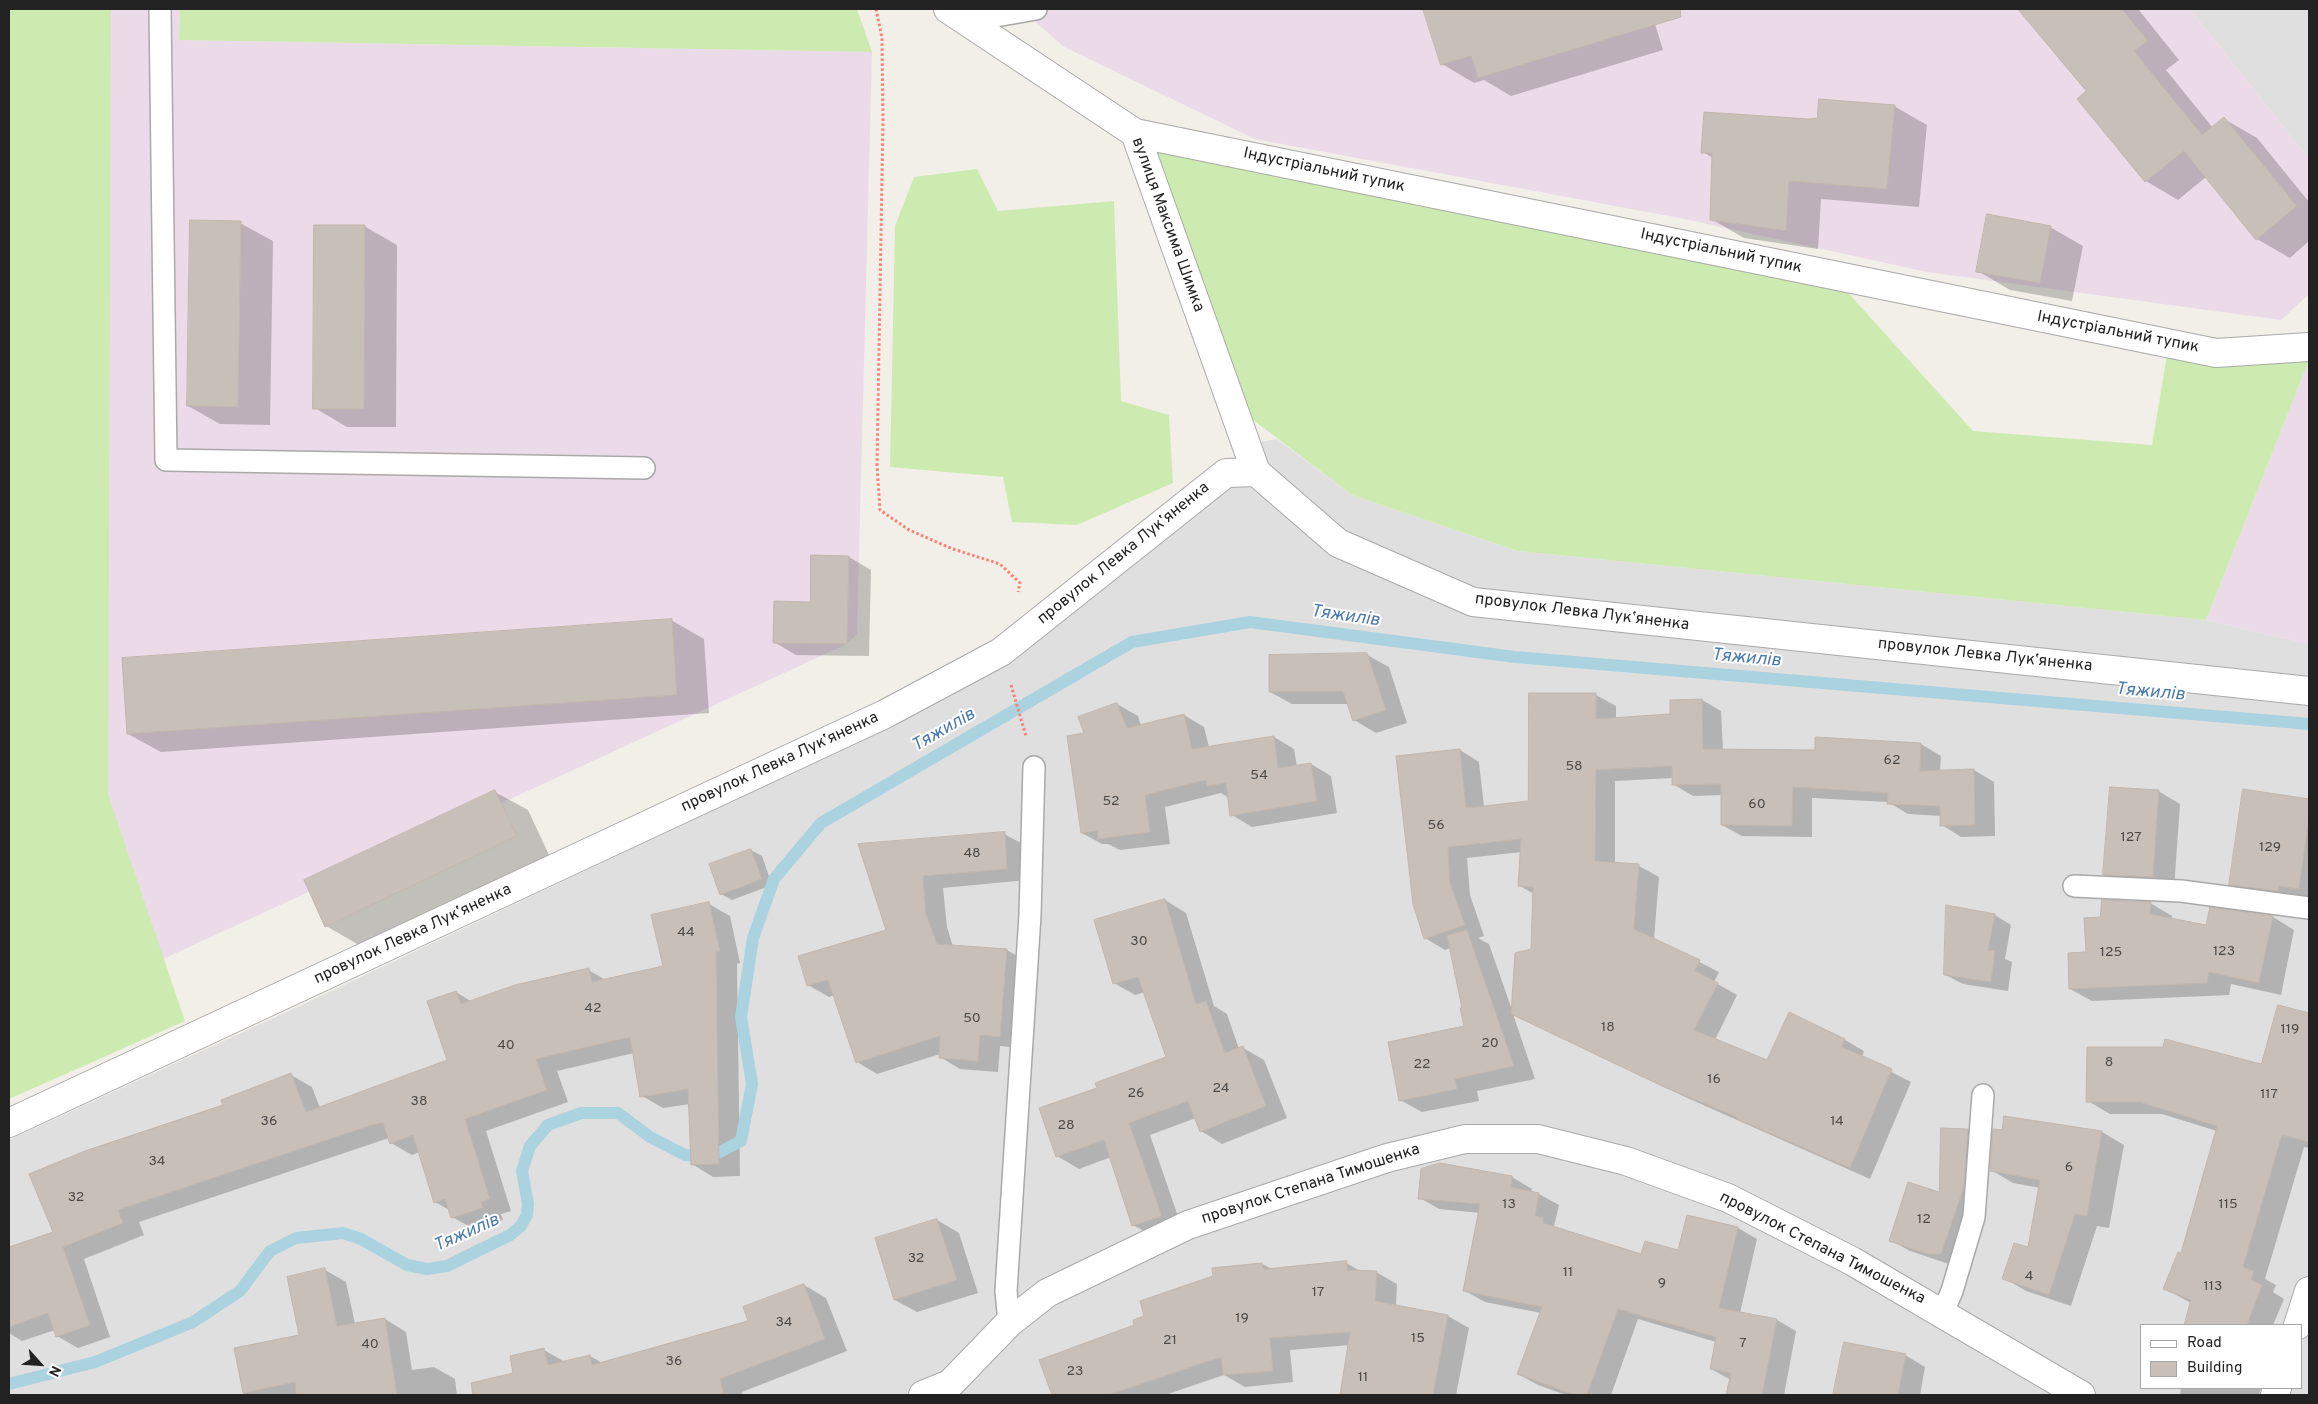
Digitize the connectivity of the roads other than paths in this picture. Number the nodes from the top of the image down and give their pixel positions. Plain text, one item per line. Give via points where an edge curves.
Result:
1 (160, 9) edge
2 (1036, 9) edge
3 (958, 15) edge
4 (1135, 133) junction
5 (2309, 347) edge
6 (644, 468) dead end
7 (1256, 472) junction
8 (2309, 691) edge
9 (1034, 767) dead end
10 (2074, 886) dead end
11 (2309, 908) edge
12 (1983, 1095) dead end
13 (9, 1123) edge
14 (2309, 1291) edge
15 (1942, 1312) junction
16 (1009, 1323) junction
17 (2298, 1324) edge
18 (950, 1390) edge
19 (923, 1395) edge
20 (2081, 1395) edge

1 - 6 lane via 166,460
2 - 3 lane
3 - 4 street, вулиця Максима Шимка
4 - 5 street, Індустріальний тупик via 2216,353
4 - 7 street, вулиця Максима Шимка
7 - 8 street, провулок Левка Лукʼяненка via 1338,543 1473,602
7 - 13 street, провулок Левка Лукʼяненка via 1226,473 1001,652 885,714
9 - 16 lane via 1030,915 1006,1291
10 - 11 lane via 2180,891
12 - 15 lane via 1974,1217 1952,1291
14 - 17 street
15 - 16 street, провулок Степана Тимошенка via 1852,1261 1728,1198 1645,1168 1538,1139 1465,1139 1387,1158 1188,1224 1047,1293
15 - 20 street, провулок Степана Тимошенка
16 - 18 street, провулок Степана Тимошенка
18 - 19 street, провулок Степана Тимошенка

